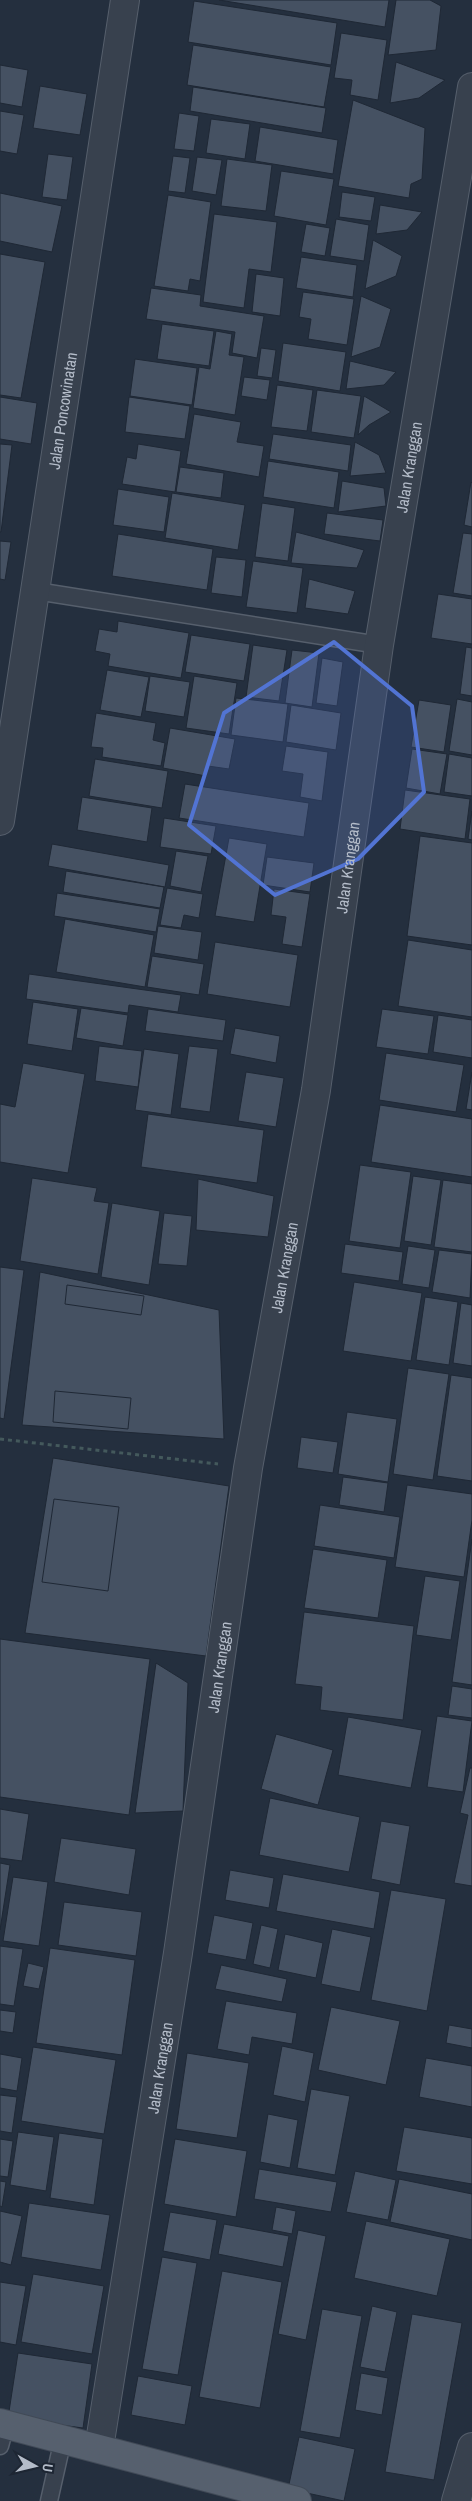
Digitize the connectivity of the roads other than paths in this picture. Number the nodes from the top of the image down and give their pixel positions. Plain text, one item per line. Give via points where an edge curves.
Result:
1 (125, 0) edge
2 (472, 87) edge
3 (36, 592) junction
4 (379, 645) junction
5 (0, 821) edge
6 (2, 2431) edge
7 (64, 2439) junction
8 (472, 2447) edge
9 (99, 2448) junction
10 (49, 2501) edge
11 (297, 2501) edge
12 (456, 2501) edge

1 - 3 street, Jalan Poncowinatan
2 - 4 street, Jalan Kranggan
3 - 4 lane
3 - 5 street, Jalan Poncowinatan
4 - 9 street, Jalan Kranggan via 316,1090 248,1468 178,1952
6 - 7 main road
7 - 9 main road
7 - 10 lane
8 - 12 street
9 - 11 main road

